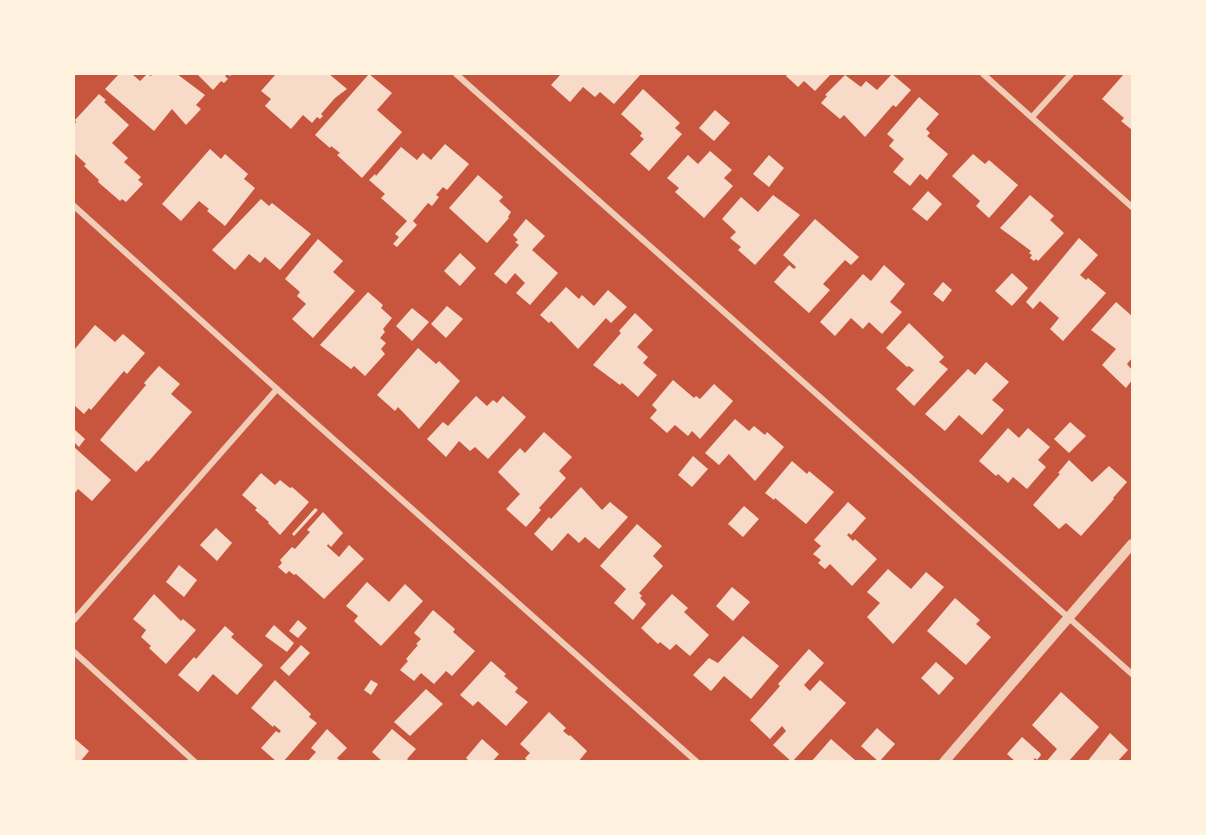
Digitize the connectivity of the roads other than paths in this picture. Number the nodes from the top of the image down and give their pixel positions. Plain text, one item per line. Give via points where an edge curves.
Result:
1 (456, 74) edge
2 (983, 74) edge
3 (1071, 74) edge
4 (1032, 117) junction
5 (74, 206) edge
6 (1132, 207) edge
7 (277, 389) junction
8 (1132, 544) edge
9 (1069, 618) junction
10 (74, 620) edge
11 (74, 652) edge
12 (1132, 674) edge
13 (195, 762) edge
14 (697, 762) edge
15 (944, 762) edge

1 - 9 street
2 - 4 street
3 - 4 street
4 - 6 street
5 - 7 street
7 - 10 street
7 - 14 street
8 - 9 street
9 - 12 street
9 - 15 street
11 - 13 street

